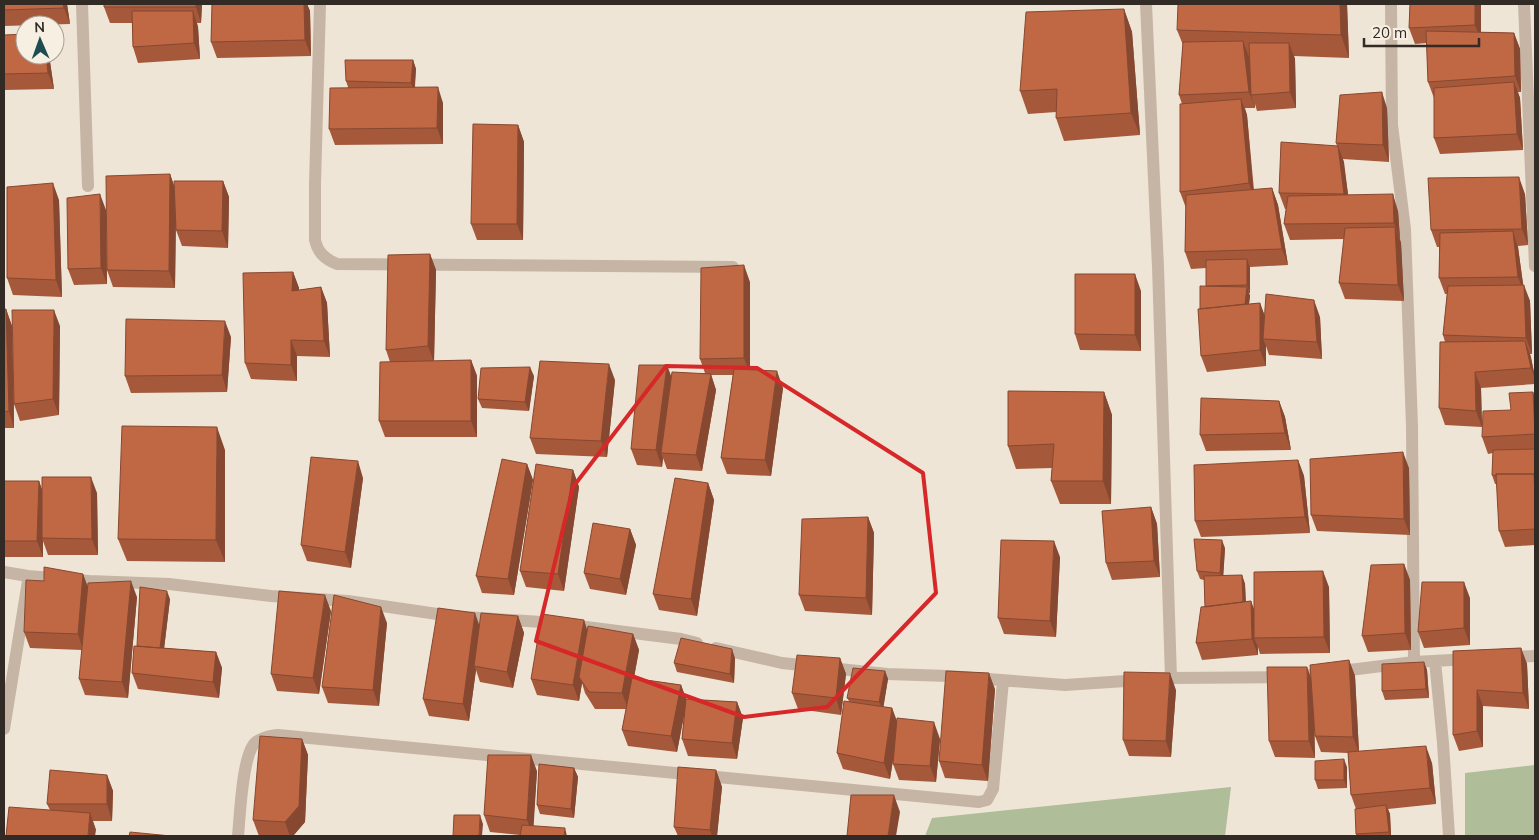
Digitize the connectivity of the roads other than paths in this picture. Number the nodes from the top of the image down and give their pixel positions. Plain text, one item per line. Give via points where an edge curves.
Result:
1 (82, 4) edge
2 (320, 4) edge
3 (1146, 4) edge
4 (1391, 4) edge
5 (1524, 4) edge
6 (88, 186) dead end
7 (1535, 266) edge
8 (733, 267) edge
9 (4, 572) edge
10 (28, 576) junction
11 (1535, 656) edge
12 (1436, 661) junction
13 (1414, 662) junction
14 (1171, 678) junction
15 (1003, 681) junction
16 (4, 729) edge
17 (238, 836) edge
18 (1449, 836) edge

1 - 6 street
2 - 8 street via 314,240 328,261 337,264
3 - 14 street
4 - 13 street via 1392,125 1406,248 1412,426
5 - 7 street
9 - 10 street
10 - 15 street via 168,584 348,601 451,616 571,625 681,639 782,664
10 - 16 street
11 - 12 street
12 - 13 street
12 - 18 street
13 - 14 street via 1293,677
14 - 15 street via 1065,685
15 - 17 street via 993,789 987,800 979,802 278,735 255,743 249,754

